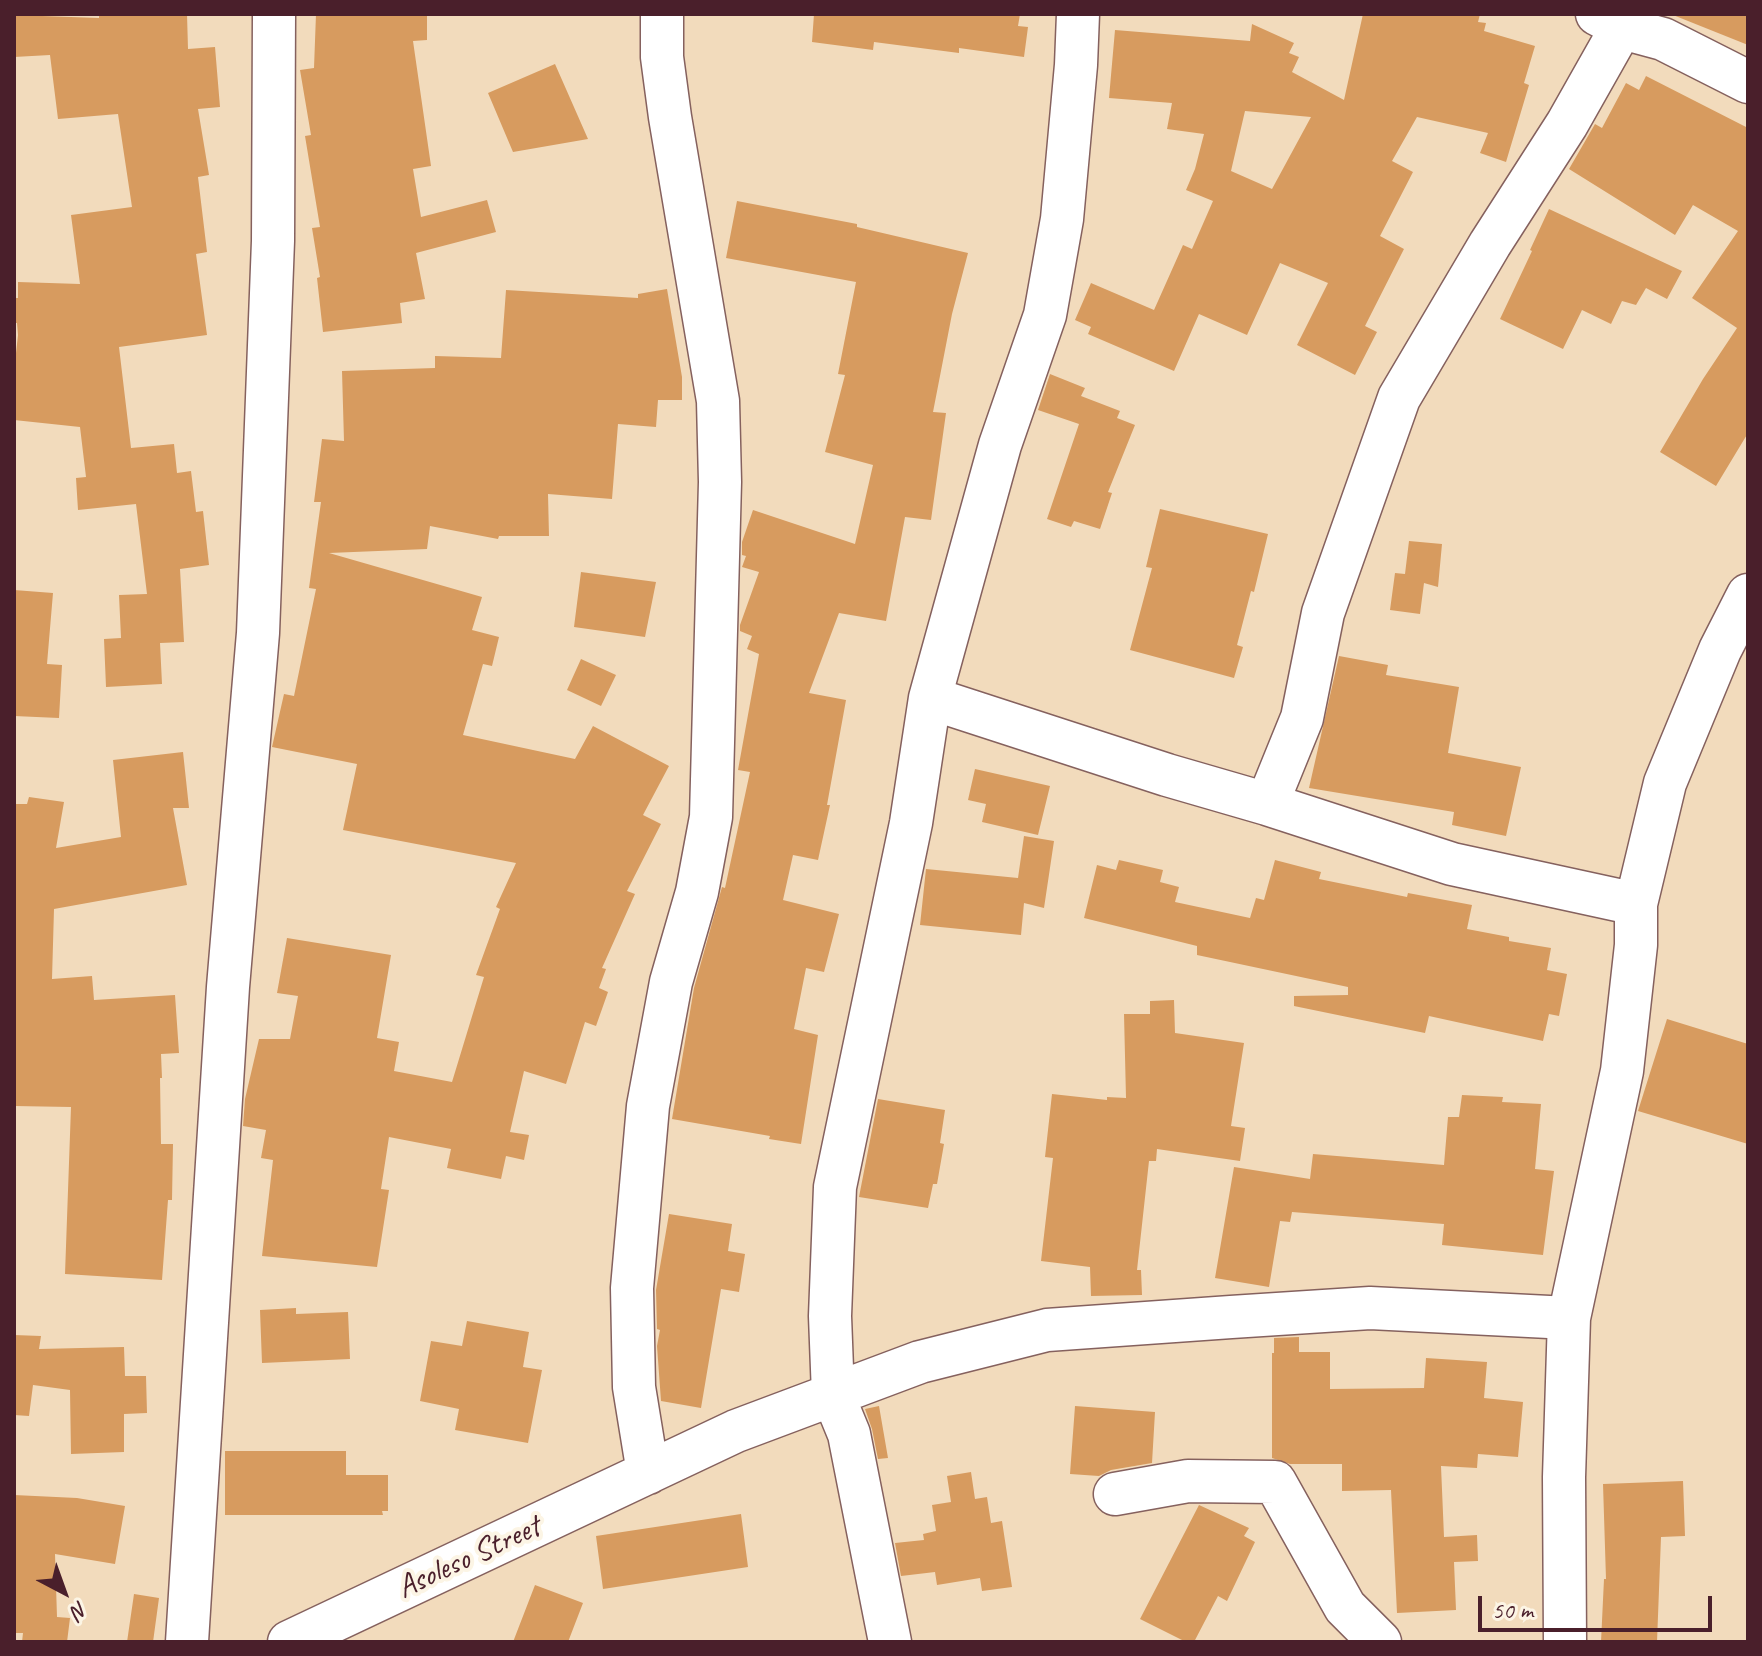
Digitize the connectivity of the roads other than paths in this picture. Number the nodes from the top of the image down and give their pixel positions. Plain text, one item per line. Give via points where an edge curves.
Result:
1 (274, 14) edge
2 (662, 14) edge
3 (1078, 14) edge
4 (1612, 22) edge
5 (1748, 82) edge
6 (1748, 595) edge
7 (930, 698) junction
8 (1267, 804) junction
9 (1636, 904) junction
10 (1569, 1318) junction
11 (833, 1395) junction
12 (648, 1473) junction
13 (1115, 1494) dead end
14 (187, 1642) edge
15 (289, 1642) edge
16 (890, 1642) edge
17 (1380, 1642) edge
18 (1565, 1642) edge

1 - 14 street via 273,241 258,633 227,1003
2 - 12 street via 670,117 718,401 720,482 711,817 648,1106 632,1288 634,1387
3 - 7 street via 1062,219 1045,315 1000,445
4 - 5 street via 1663,39
4 - 8 street via 1615,39 1567,124 1399,398 1323,613 1302,718
6 - 9 street via 1665,783
7 - 8 street
7 - 11 street via 911,823 835,1187
8 - 9 street via 1452,864
9 - 10 street via 1622,1071
10 - 11 street, Asoleso Street via 1370,1308 1047,1330 920,1362
10 - 18 street
11 - 12 street, Asoleso Street via 736,1431
11 - 16 street via 849,1434
12 - 15 street, Asoleso Street
13 - 17 street via 1188,1481 1275,1482 1345,1607

